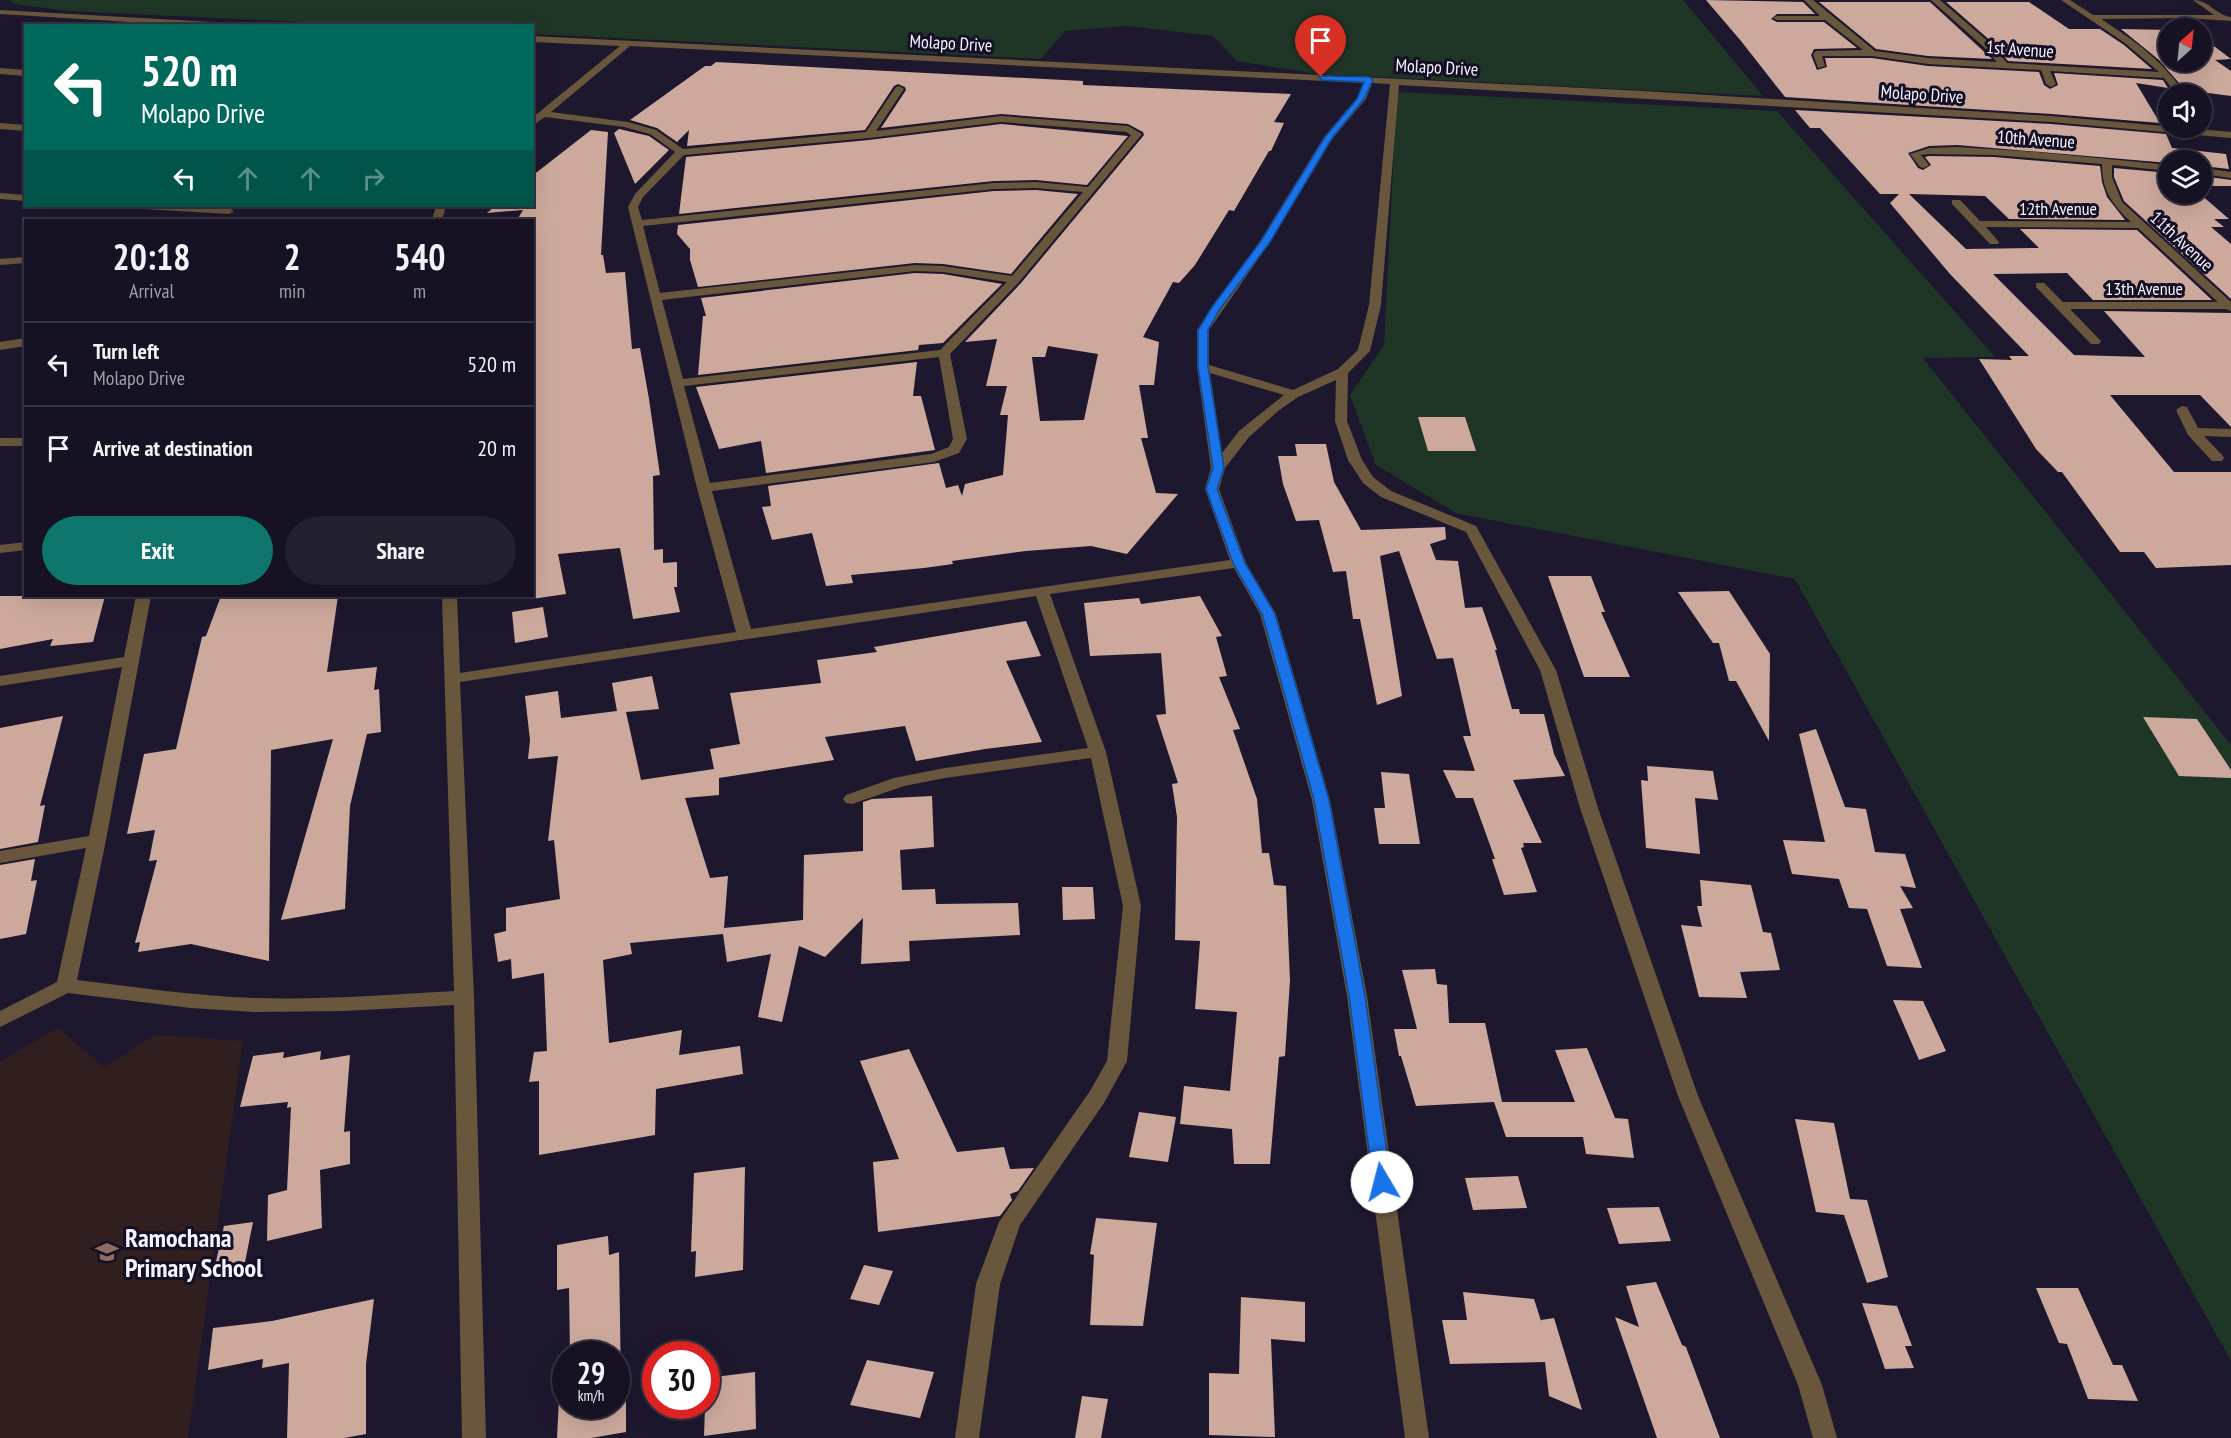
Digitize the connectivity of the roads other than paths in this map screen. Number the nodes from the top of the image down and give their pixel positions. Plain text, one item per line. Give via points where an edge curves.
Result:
1 (1808, 0) edge
2 (1935, 0) edge
3 (2066, 0) edge
4 (2197, 0) edge
5 (0, 12) edge
6 (2090, 17) junction
7 (1777, 18) dead end
8 (1827, 18) junction
9 (2227, 18) edge
10 (213, 24) edge
11 (534, 39) edge
12 (628, 44) junction
13 (1872, 53) junction
14 (1928, 60) junction
15 (2004, 64) junction
16 (1821, 66) dead end
17 (2044, 67) junction
18 (0, 71) edge
19 (24, 73) edge
20 (1930, 75) dead end
21 (2167, 75) junction
22 (1369, 80) junction
23 (1395, 81) junction
24 (2051, 84) dead end
25 (2173, 84) edge
26 (899, 89) dead end
27 (544, 114) junction
28 (534, 122) edge
29 (0, 126) edge
30 (2158, 127) edge
31 (24, 128) edge
32 (2212, 132) edge
33 (869, 135) junction
34 (2231, 135) edge
35 (681, 152) junction
36 (2107, 162) junction
37 (1924, 165) dead end
38 (2158, 167) edge
39 (2212, 172) edge
40 (2231, 175) edge
41 (1091, 190) junction
42 (0, 196) edge
43 (24, 198) edge
44 (1956, 202) dead end
45 (188, 207) edge
46 (232, 208) edge
47 (636, 224) junction
48 (1976, 224) junction
49 (2139, 225) junction
50 (1994, 242) dead end
51 (24, 260) edge
52 (0, 262) edge
53 (1015, 280) junction
54 (2040, 285) dead end
55 (655, 297) junction
56 (2060, 305) junction
57 (2230, 307) edge
58 (2095, 341) dead end
59 (24, 342) edge
60 (0, 345) edge
61 (944, 353) junction
62 (1203, 367) junction
63 (1342, 372) junction
64 (677, 383) junction
65 (1294, 394) junction
66 (2182, 410) dead end
67 (2193, 432) junction
68 (2231, 433) edge
69 (0, 442) edge
70 (24, 442) edge
71 (2217, 458) dead end
72 (1218, 468) junction
73 (704, 488) junction
74 (24, 546) edge
75 (0, 549) edge
76 (1239, 563) junction
77 (1042, 591) junction
78 (143, 597) edge
79 (449, 597) edge
80 (745, 635) junction
81 (130, 661) junction
82 (451, 680) junction
83 (0, 681) edge
84 (1098, 752) junction
85 (852, 799) dead end
86 (97, 840) junction
87 (0, 857) edge
88 (66, 986) junction
89 (464, 997) junction
90 (0, 1020) edge
91 (474, 1438) edge
92 (967, 1438) edge
93 (1417, 1438) edge
94 (1825, 1438) edge

1 - 8 street
2 - 15 street
3 - 6 street
4 - 9 street
5 - 10 street
6 - 9 street
6 - 21 street via 2144,52
7 - 8 street
8 - 13 street
11 - 12 street, Molapo Drive
12 - 22 street, Molapo Drive
12 - 27 street
13 - 14 street, 1st Avenue
13 - 16 street, 1st Avenue via 1819,53
14 - 15 street, 1st Avenue
14 - 20 street
15 - 17 street, 1st Avenue
17 - 21 street, 1st Avenue
17 - 24 street
18 - 19 street
21 - 25 street
22 - 23 street, Molapo Drive
22 - 62 street via 1361,99 1329,137 1265,242 1203,330
23 - 30 street, Molapo Drive
23 - 63 street via 1370,335 1364,351
26 - 33 street
27 - 28 street
27 - 35 street via 625,124 653,132
29 - 31 street
32 - 34 street, Molapo Drive
33 - 35 street
33 - 41 street via 1001,119 1136,132 1137,137
35 - 47 street via 639,196 633,207
36 - 37 street, 10th Avenue via 2007,153 1918,152
36 - 38 street, 10th Avenue
36 - 49 street, 11th Avenue via 2107,177 2117,202
39 - 40 street
41 - 47 street via 994,186
41 - 53 street
42 - 43 street
44 - 48 street
45 - 46 street
47 - 55 street
48 - 49 street, 12th Avenue
48 - 50 street
49 - 57 street, 11th Avenue
51 - 52 street
53 - 55 street via 943,268 915,268
53 - 61 street
54 - 56 street
55 - 64 street
56 - 57 street, 13th Avenue
56 - 58 street
59 - 60 street
61 - 64 street
61 - 73 street via 960,440 949,453
62 - 65 street
62 - 72 street
63 - 65 street
63 - 94 street via 1341,421 1355,460 1368,480 1386,494 1471,529 1548,670 1589,808 1688,1096 1810,1385
64 - 73 street
65 - 72 street via 1244,434
66 - 67 street
67 - 68 street
67 - 71 street
69 - 70 street
72 - 76 street via 1212,489
73 - 80 street
74 - 75 street
76 - 77 street
76 - 93 street via 1268,614 1322,800 1357,996
77 - 80 street
77 - 84 street
78 - 81 street
79 - 82 street
80 - 82 street
81 - 83 street
81 - 86 street
82 - 89 street
84 - 85 street via 945,773 900,782
84 - 92 street via 1132,906 1117,1061 1097,1097 1010,1222 988,1284
86 - 87 street
86 - 88 street
88 - 89 street via 254,1005
88 - 90 street
89 - 91 street

